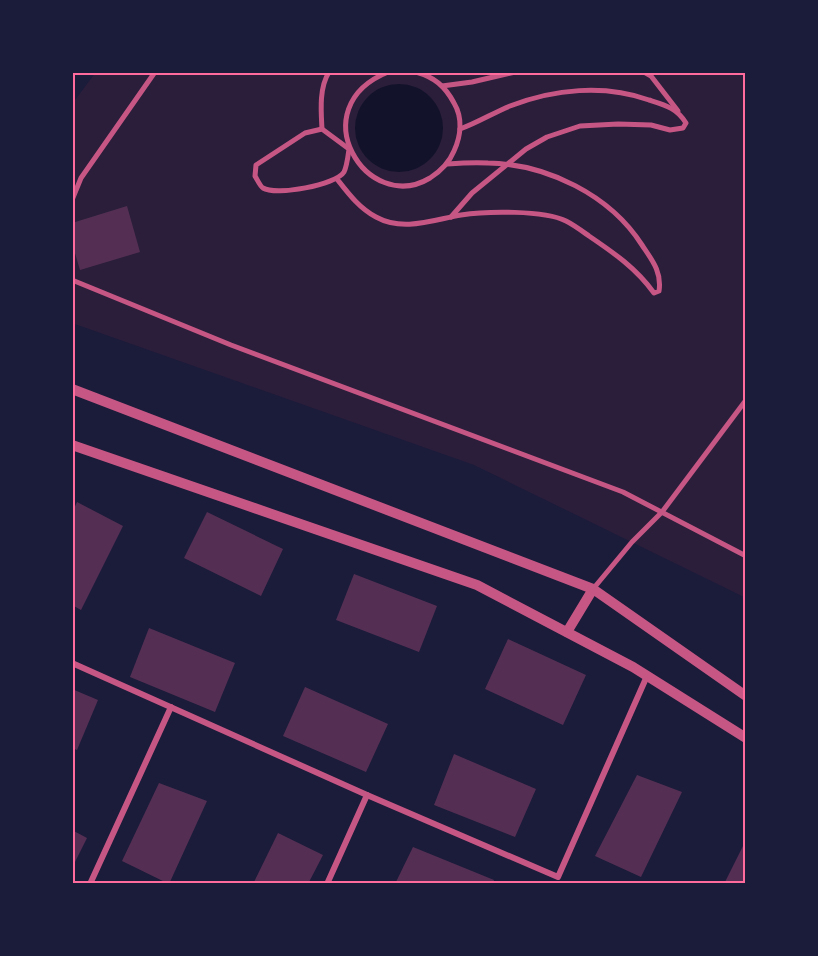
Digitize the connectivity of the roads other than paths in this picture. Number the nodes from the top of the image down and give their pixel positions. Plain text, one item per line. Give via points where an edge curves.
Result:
1 (155, 72) edge
2 (329, 72) edge
3 (388, 72) edge
4 (417, 72) edge
5 (515, 72) edge
6 (644, 72) edge
7 (442, 86) junction
8 (680, 112) junction
9 (322, 129) junction
10 (460, 129) junction
11 (350, 149) junction
12 (447, 164) junction
13 (508, 165) junction
14 (337, 179) junction
15 (72, 200) edge
16 (451, 218) junction
17 (72, 280) edge
18 (72, 389) edge
19 (746, 400) edge
20 (72, 445) edge
21 (662, 512) junction
22 (746, 556) edge
23 (593, 589) junction
24 (567, 632) junction
25 (72, 663) edge
26 (647, 676) junction
27 (746, 696) edge
28 (171, 707) junction
29 (746, 738) edge
30 (367, 795) junction
31 (558, 877) junction
32 (90, 884) edge
33 (327, 884) edge
34 (555, 884) edge

1 - 15 street via 81,178
2 - 9 street via 322,96
3 - 11 street via 372,78 357,92 348,109 345,129
4 - 7 street
5 - 7 street
6 - 8 street
7 - 10 street via 456,106
8 - 10 street via 639,96 579,90 529,100
8 - 13 street via 686,123 683,128 618,123 580,126 548,137
9 - 11 street
9 - 14 street via 305,133 256,165 255,176 263,188 273,191 301,189
10 - 12 street via 459,141
11 - 12 street via 360,166 390,184 425,181
11 - 14 street via 344,172
12 - 13 street
13 - 16 street via 472,193
13 - 16 street via 551,174 581,189 623,220 654,264 661,279 659,291 654,293 623,258 565,220 537,214 488,213
14 - 16 street via 357,204 377,218 404,225
17 - 21 street via 231,345 623,492
18 - 23 street
19 - 21 street
20 - 24 street via 477,585
21 - 22 street
21 - 23 street
23 - 24 street
23 - 27 street
24 - 26 street
25 - 28 street
26 - 29 street
26 - 31 street
28 - 30 street
28 - 32 street
30 - 31 street
30 - 33 street
31 - 34 street

